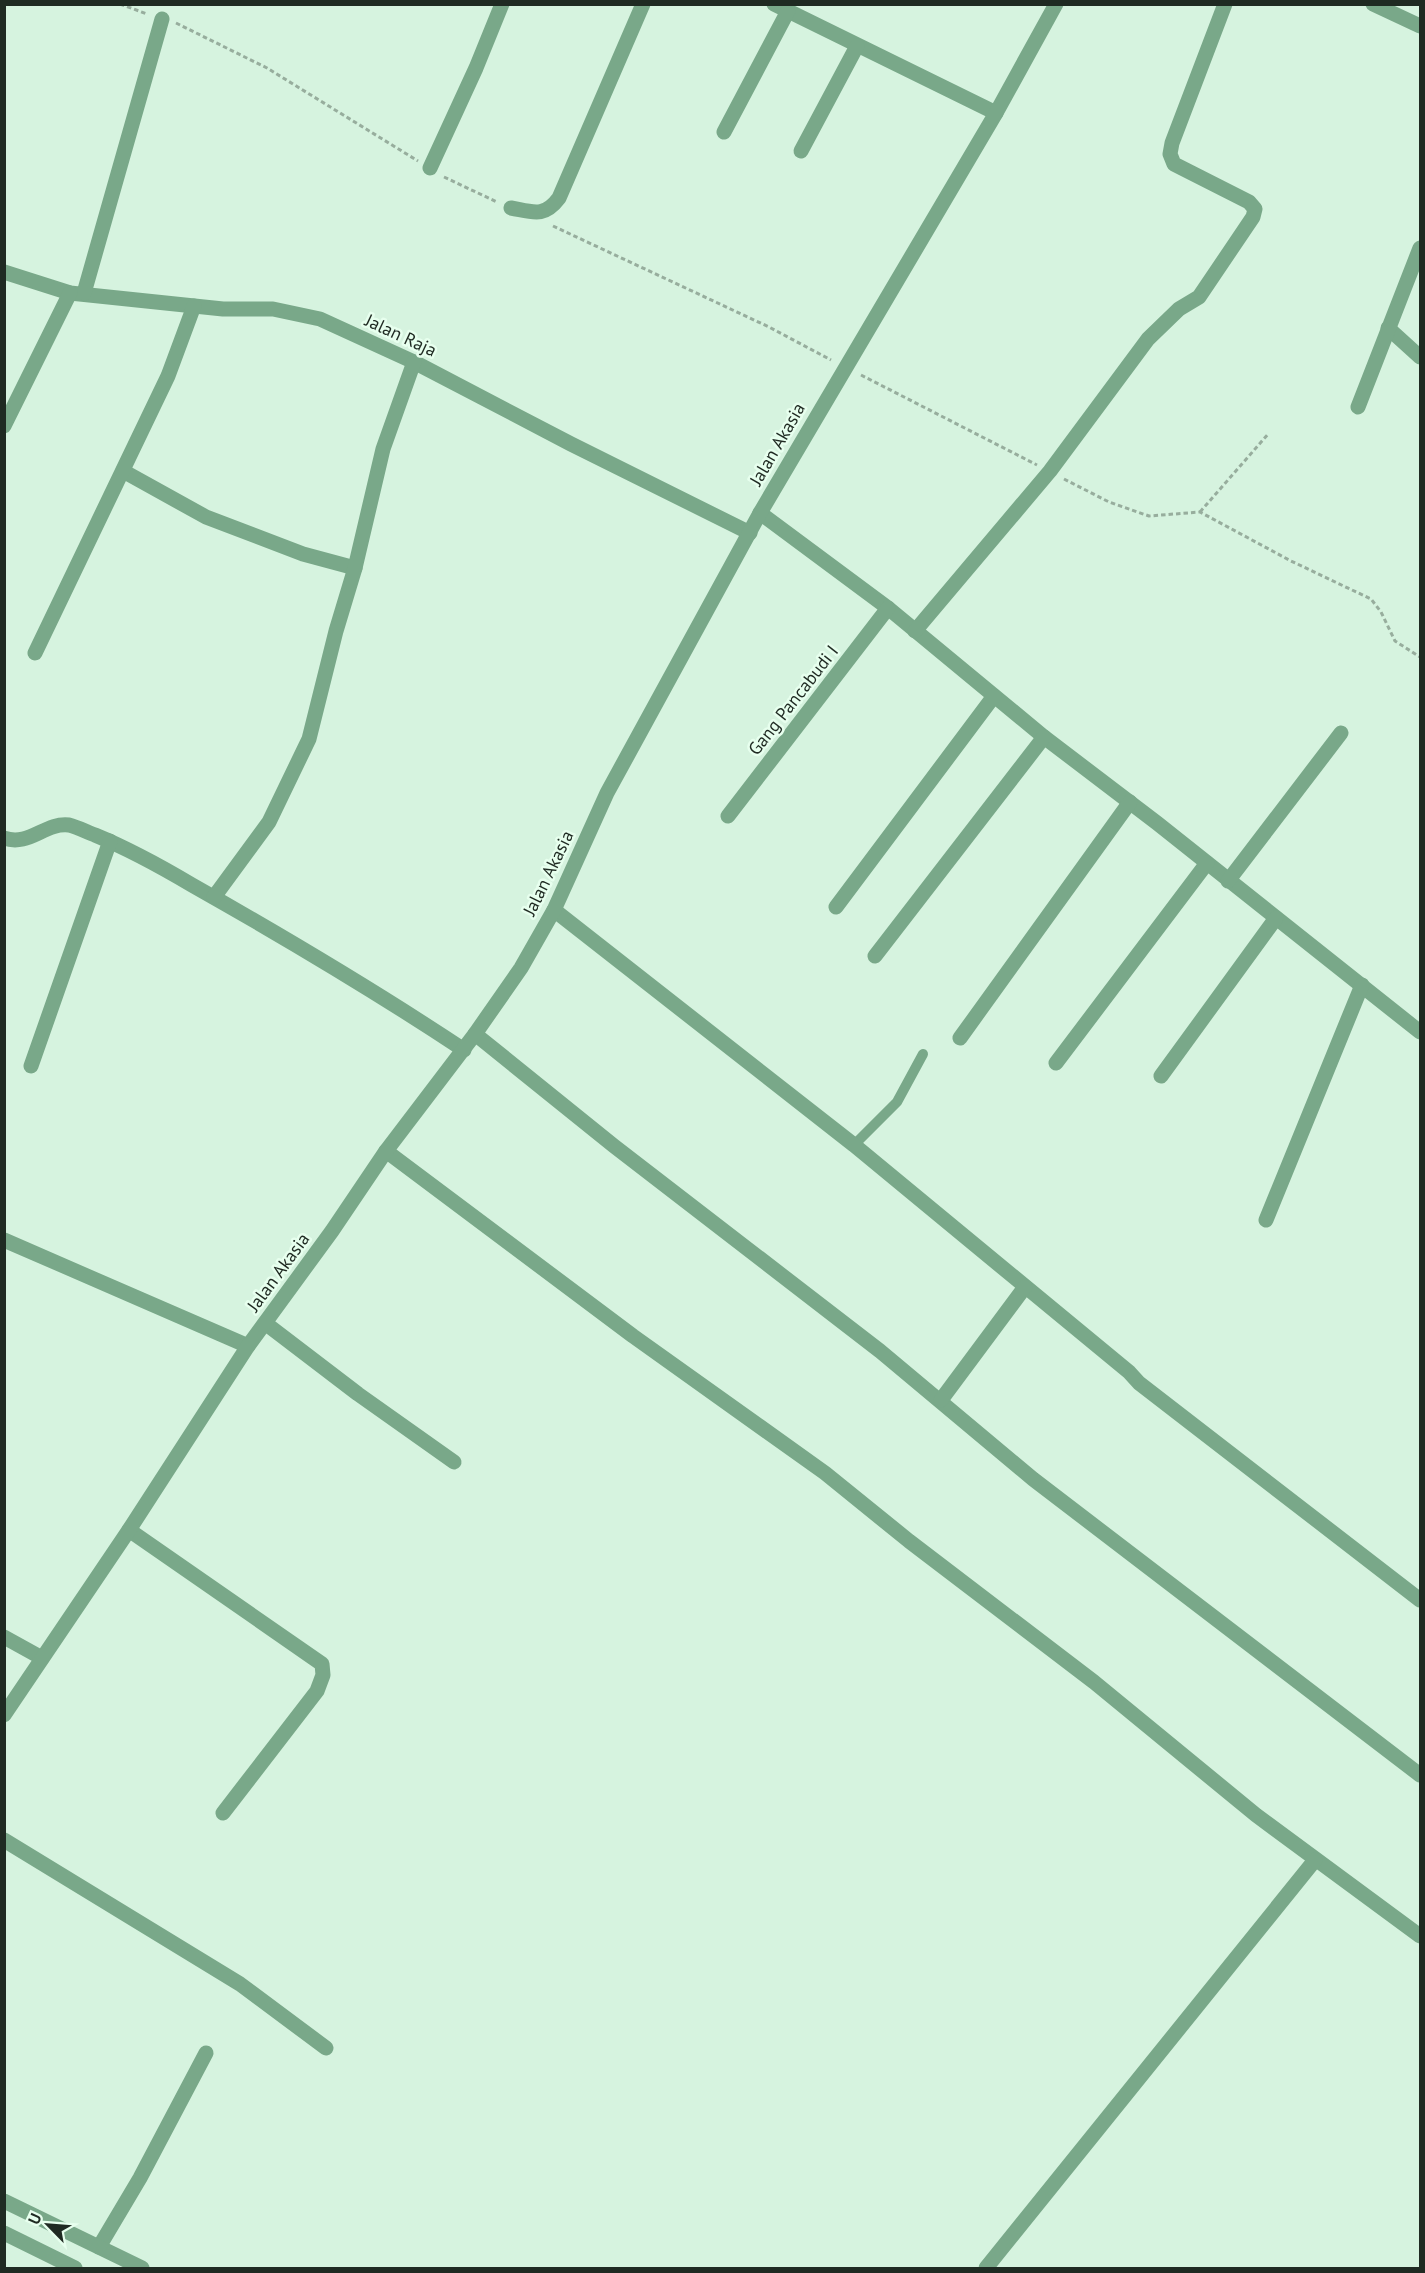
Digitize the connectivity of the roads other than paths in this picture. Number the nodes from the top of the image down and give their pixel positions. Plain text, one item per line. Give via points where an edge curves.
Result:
1 (502, 4) edge
2 (643, 4) edge
3 (1056, 4) edge
4 (1225, 4) edge
5 (1373, 4) edge
6 (781, 8) edge
7 (162, 19) road end
8 (1420, 26) edge
9 (857, 46) junction
10 (996, 113) junction
11 (724, 132) dead end
12 (801, 151) dead end
13 (430, 168) road end
14 (511, 208) road end
15 (1420, 248) edge
16 (4, 272) edge
17 (77, 293) junction
18 (194, 306) junction
19 (1388, 328) junction
20 (1420, 357) edge
21 (414, 362) junction
22 (1358, 407) dead end
23 (4, 426) edge
24 (123, 471) junction
25 (760, 513) junction
26 (750, 533) junction
27 (355, 568) junction
28 (888, 608) junction
29 (915, 630) junction
30 (35, 653) dead end
31 (994, 696) junction
32 (1341, 733) dead end
33 (1044, 737) junction
34 (1130, 802) junction
35 (728, 816) dead end
36 (4, 838) edge
37 (110, 841) junction
38 (1207, 863) junction
39 (1228, 881) junction
40 (214, 897) junction
41 (836, 908) dead end
42 (554, 910) junction
43 (1276, 918) junction
44 (875, 956) dead end
45 (1362, 985) junction
46 (1420, 1032) edge
47 (476, 1034) junction
48 (960, 1038) dead end
49 (464, 1050) junction
50 (923, 1054) dead end
51 (1056, 1063) dead end
52 (31, 1066) dead end
53 (1161, 1076) dead end
54 (854, 1145) junction
55 (386, 1151) junction
56 (1266, 1220) dead end
57 (4, 1240) edge
58 (1025, 1287) junction
59 (265, 1323) junction
60 (248, 1346) junction
61 (941, 1400) junction
62 (454, 1462) dead end
63 (129, 1530) junction
64 (1420, 1600) edge
65 (4, 1637) edge
66 (42, 1658) junction
67 (4, 1715) edge
68 (1420, 1775) edge
69 (223, 1813) dead end
70 (4, 1839) edge
71 (1315, 1860) junction
72 (1420, 1936) edge
73 (326, 2048) dead end
74 (206, 2053) dead end
75 (4, 2201) edge
76 (4, 2233) edge
77 (99, 2247) junction
78 (75, 2268) edge
79 (142, 2268) edge
80 (986, 2268) edge

1 - 13 street
2 - 14 street via 559,198 544,212
3 - 10 street, Jalan Akasia
4 - 29 street via 1170,154 1174,164 1249,202 1255,209 1252,217 1199,297 1179,309 1148,339 1050,471
5 - 8 street
6 - 9 street
6 - 11 street
7 - 17 street
9 - 10 street
9 - 12 street
10 - 25 street, Jalan Akasia
15 - 19 street
16 - 17 street, Jalan Raja
17 - 18 street, Jalan Raja
17 - 23 street
18 - 21 street, Jalan Raja via 273,309 320,319
18 - 24 street via 168,376
19 - 20 street
19 - 22 street
21 - 26 street, Jalan Raja
21 - 27 street via 383,450
24 - 27 street via 206,518 303,554
24 - 30 street
25 - 26 street, Jalan Akasia
25 - 28 street
26 - 42 street, Jalan Akasia via 607,793
27 - 40 street via 309,739 269,822
28 - 29 street
28 - 35 street, Gang Pancabudi I
29 - 31 street
31 - 33 street
31 - 41 street
32 - 39 street
33 - 34 street
33 - 44 street
34 - 38 street
34 - 48 street
36 - 37 street via 28,839 69,825
37 - 40 street
37 - 52 street
38 - 39 street
38 - 51 street
39 - 43 street
40 - 49 street via 393,1003
42 - 47 street, Jalan Akasia
42 - 54 street
43 - 45 street
43 - 53 street
45 - 46 street
45 - 56 street
47 - 49 street, Jalan Akasia
47 - 61 street
49 - 55 street, Jalan Akasia
50 - 54 lane via 897,1102
54 - 58 street
55 - 59 street, Jalan Akasia
55 - 71 street via 624,1330 825,1473
57 - 60 street
58 - 61 street
58 - 64 street via 1139,1383
59 - 60 street, Jalan Akasia
59 - 62 street
60 - 63 street, Jalan Akasia
61 - 68 street via 1033,1479
63 - 66 street, Jalan Akasia
63 - 69 street via 322,1664 317,1691
65 - 66 street
66 - 67 street, Jalan Akasia
70 - 73 street via 240,1984
71 - 72 street
71 - 80 street
74 - 77 street
75 - 77 street
76 - 78 street
77 - 79 street

